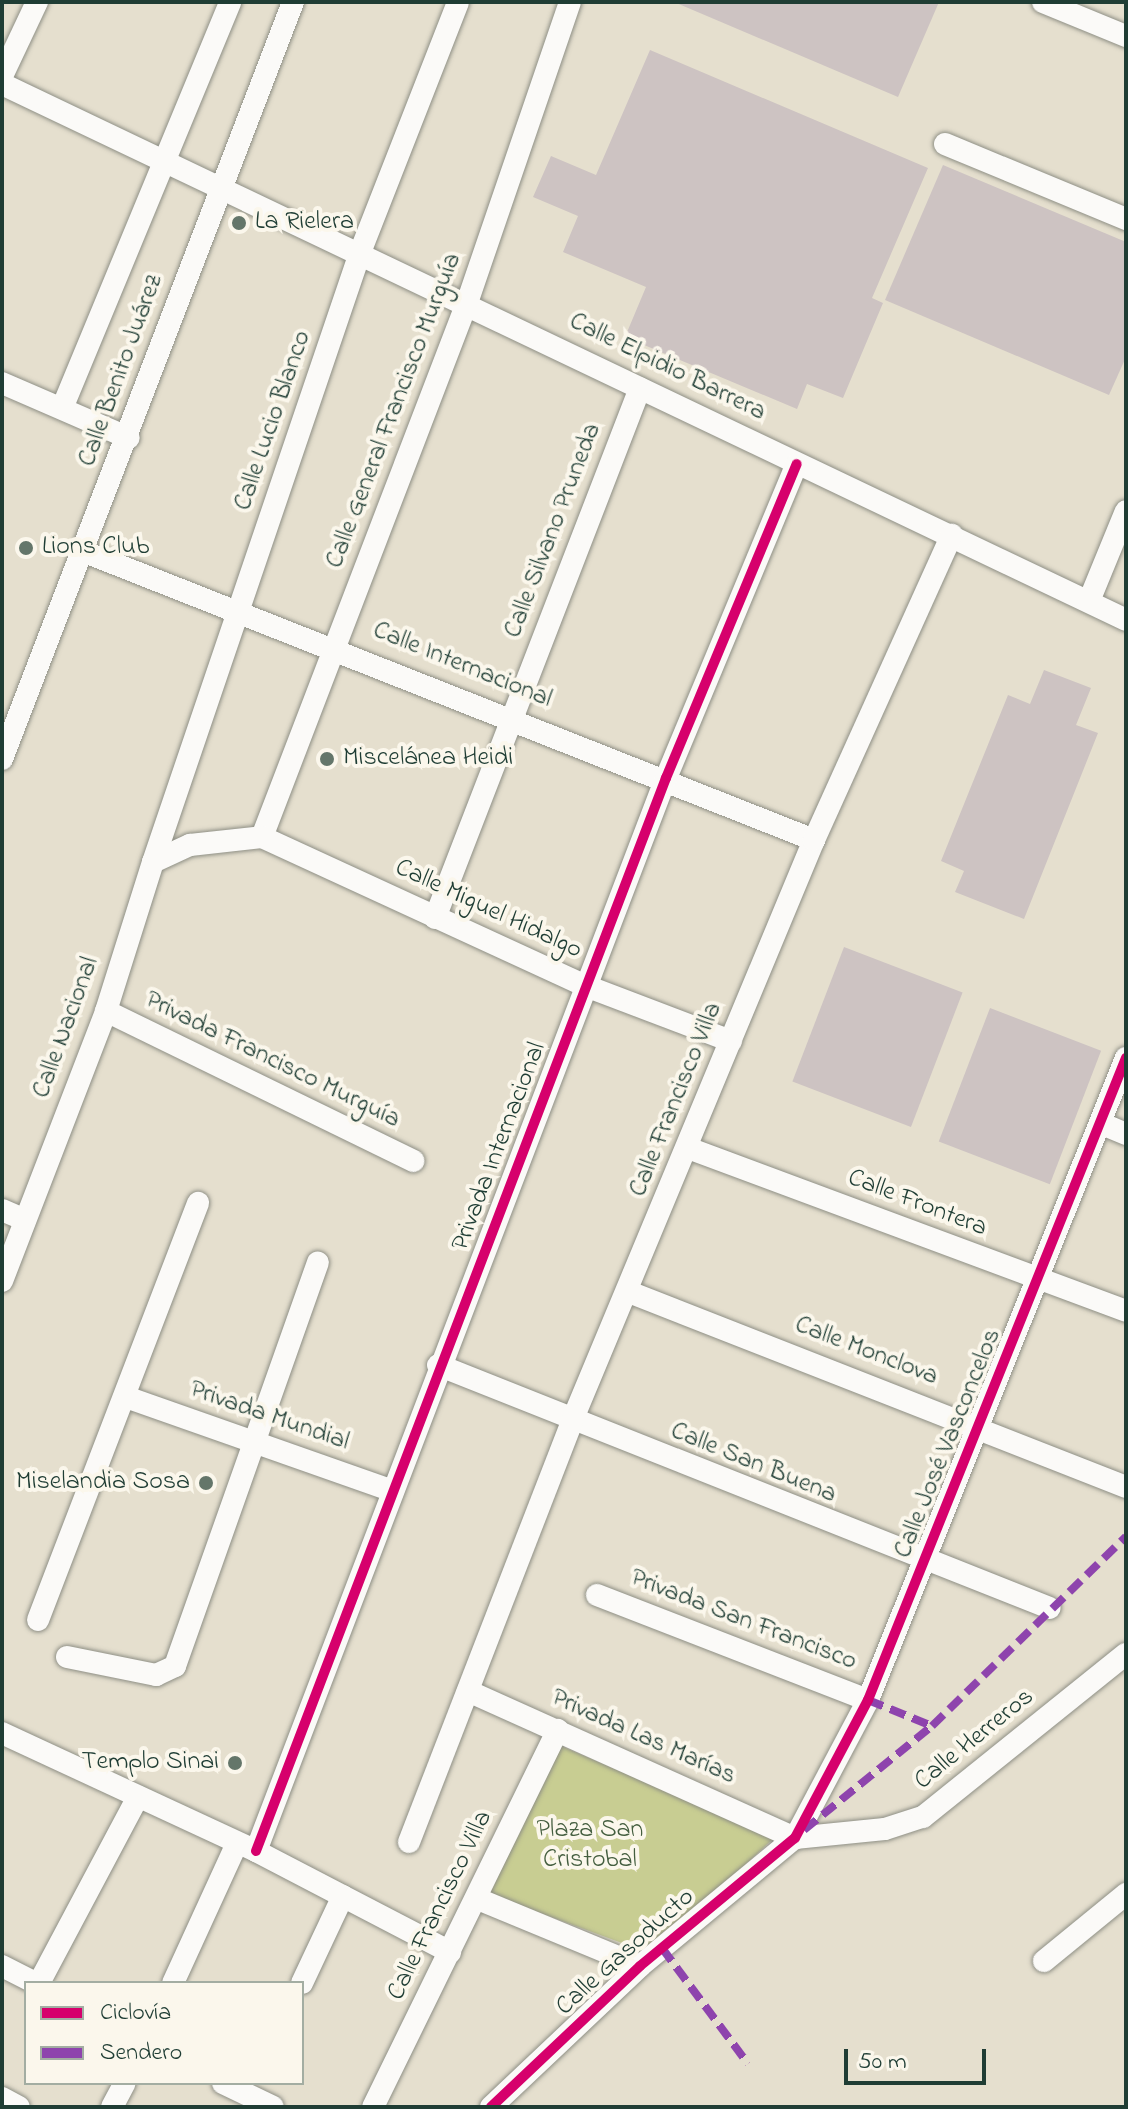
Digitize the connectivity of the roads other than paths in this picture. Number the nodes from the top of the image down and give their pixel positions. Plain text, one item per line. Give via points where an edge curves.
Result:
1 (37, 2) edge
2 (230, 2) edge
3 (293, 2) edge
4 (458, 2) edge
5 (570, 2) edge
6 (1043, 2) edge
7 (1126, 36) edge
8 (2, 76) edge
9 (2, 84) edge
10 (945, 144) dead end
11 (162, 156) junction
12 (219, 187) junction
13 (1126, 219) edge
14 (361, 250) junction
15 (468, 300) junction
16 (2, 383) edge
17 (640, 388) junction
18 (63, 406) junction
19 (129, 438) junction
20 (797, 464) junction
21 (1126, 511) edge
22 (952, 535) junction
23 (85, 552) junction
24 (1089, 601) junction
25 (240, 610) junction
26 (1126, 620) edge
27 (336, 646) junction
28 (512, 717) junction
29 (6, 736) edge
30 (2, 759) edge
31 (666, 778) junction
32 (262, 837) junction
33 (814, 840) junction
34 (153, 862) junction
35 (435, 918) junction
36 (586, 986) junction
37 (106, 1011) junction
38 (731, 1041) junction
39 (1126, 1058) edge
40 (1100, 1123) junction
41 (1126, 1134) edge
42 (688, 1148) junction
43 (413, 1161) dead end
44 (198, 1203) dead end
45 (2, 1210) edge
46 (25, 1220) junction
47 (318, 1263) dead end
48 (1038, 1280) junction
49 (2, 1281) edge
50 (629, 1292) junction
51 (1126, 1311) edge
52 (438, 1365) junction
53 (126, 1397) junction
54 (572, 1421) junction
55 (982, 1426) junction
56 (254, 1441) junction
57 (1126, 1487) edge
58 (393, 1491) junction
59 (924, 1563) junction
60 (597, 1595) dead end
61 (1050, 1608) dead end
62 (38, 1620) dead end
63 (1126, 1654) edge
64 (67, 1657) dead end
65 (468, 1691) junction
66 (868, 1700) junction
67 (558, 1730) junction
68 (2, 1733) edge
69 (138, 1797) junction
70 (795, 1838) junction
71 (409, 1842) dead end
72 (247, 1847) junction
73 (1126, 1894) edge
74 (343, 1896) junction
75 (478, 1899) junction
76 (450, 1952) junction
77 (1044, 1961) dead end
78 (2, 1966) edge
79 (640, 1966) junction
80 (33, 1981) edge
81 (38, 1981) edge
82 (174, 1981) edge
83 (303, 1981) edge
84 (124, 2085) edge
85 (231, 2085) edge
86 (252, 2090) edge
87 (2, 2098) edge
88 (19, 2107) edge
89 (112, 2107) edge
90 (273, 2107) edge
91 (373, 2107) edge
92 (491, 2107) edge

1 - 8 street
2 - 11 street, Calle Benito Juárez
3 - 12 street, Calle Benito Juárez
4 - 14 street, Calle Lucio Blanco
5 - 15 street, Calle General Francisco Murguía
6 - 7 street
9 - 11 street
10 - 13 street
11 - 12 street, Calle Elpidio Barrera
11 - 18 street, Calle Benito Juárez
12 - 14 street, Calle Elpidio Barrera
12 - 19 street, Calle Benito Juárez
14 - 15 street, Calle Elpidio Barrera
14 - 25 street, Calle Lucio Blanco
15 - 17 street, Calle Elpidio Barrera
15 - 27 street, Calle General Francisco Murguía
16 - 18 street
17 - 20 street, Calle Elpidio Barrera
17 - 28 street, Calle Silvano Pruneda
18 - 19 street
19 - 23 street, Calle Benito Juárez
20 - 22 street, Calle Elpidio Barrera
20 - 31 street, Privada Internacional
21 - 24 street
22 - 24 street, Calle Elpidio Barrera
22 - 33 street, Calle Francisco Villa
23 - 25 street, Calle Internacional
23 - 29 street, Calle Benito Juárez
24 - 26 street, Calle Elpidio Barrera
25 - 27 street, Calle Internacional
25 - 34 street, Calle Lucio Blanco
27 - 28 street, Calle Internacional
27 - 32 street, Calle General Francisco Murguía
28 - 31 street, Calle Internacional
28 - 35 street, Calle Silvano Pruneda
29 - 30 street, Calle Benito Juárez
31 - 33 street, Calle Internacional
31 - 36 street, Privada Internacional
32 - 34 street, Calle Miguel Hidalgo via 222,836
32 - 35 street, Calle Miguel Hidalgo
33 - 38 street, Calle Francisco Villa
34 - 37 street, Calle Nacional
35 - 36 street, Calle Miguel Hidalgo
36 - 38 street, Calle Miguel Hidalgo
36 - 52 street, Privada Internacional
37 - 43 street, Privada Francisco Murguía
37 - 46 street, Calle Nacional
38 - 42 street, Calle Francisco Villa
39 - 40 street, Calle José Vasconcelos
40 - 41 street
40 - 48 street, Calle José Vasconcelos
42 - 48 street, Calle Frontera
42 - 50 street, Calle Francisco Villa
44 - 53 street
45 - 46 street
46 - 49 street, Calle Nacional
47 - 56 street
48 - 51 street, Calle Frontera
48 - 55 street, Calle José Vasconcelos
50 - 54 street, Calle Francisco Villa
50 - 55 street, Calle Monclova
52 - 54 street, Calle San Buena
52 - 58 street, Privada Internacional
53 - 56 street, Privada Mundial
53 - 62 street
54 - 59 street, Calle San Buena
54 - 65 street, Calle Francisco Villa
55 - 57 street, Calle Monclova
55 - 59 street, Calle José Vasconcelos
56 - 58 street, Privada Mundial
56 - 64 street via 171,1671 156,1675
58 - 72 street, Privada Internacional
59 - 61 street, Calle San Buena
59 - 66 street, Calle José Vasconcelos
60 - 66 street, Privada San Francisco
63 - 70 street, Calle Herreros via 923,1817 885,1829
65 - 67 street, Privada Las Marías
65 - 71 street, Calle Francisco Villa
66 - 70 street, Calle José Vasconcelos
67 - 70 street, Privada Las Marías
67 - 75 street, Calle Francisco Villa
68 - 69 street
69 - 72 street
69 - 81 street
70 - 79 street, Calle Gasoducto
72 - 74 street
72 - 82 street
73 - 77 street
74 - 76 street
74 - 83 street
75 - 76 street, Calle Francisco Villa
75 - 79 street
76 - 91 street, Calle Francisco Villa
78 - 80 street
79 - 92 street, Calle Gasoducto
84 - 89 street
85 - 86 street
86 - 90 street
87 - 88 street

